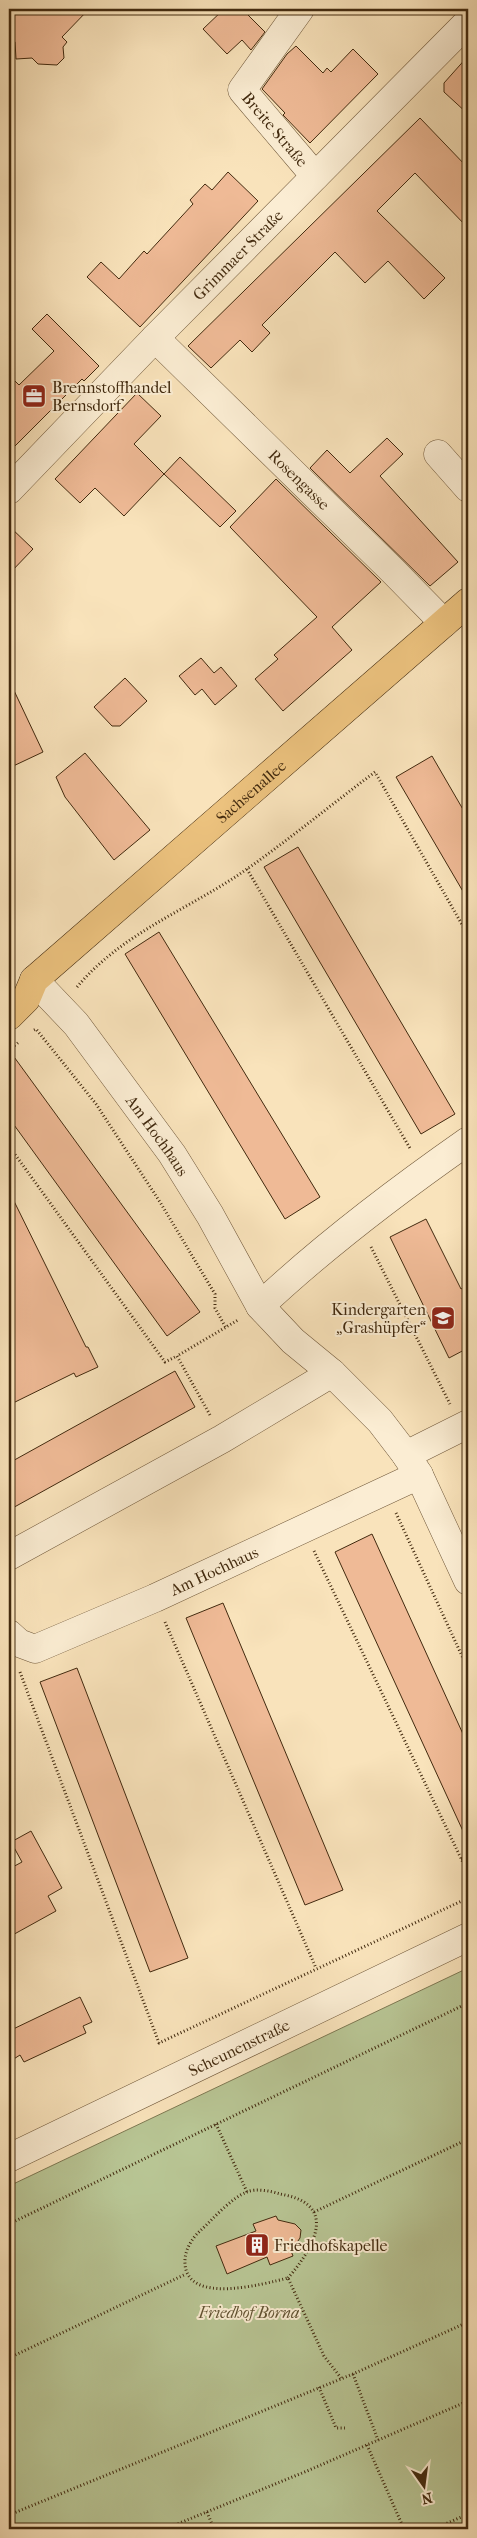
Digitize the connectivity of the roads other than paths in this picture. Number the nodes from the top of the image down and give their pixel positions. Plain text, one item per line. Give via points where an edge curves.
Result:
1 (300, 9) edge
2 (468, 22) edge
3 (315, 176) junction
4 (155, 338) junction
5 (438, 454) dead end
6 (468, 488) edge
7 (9, 490) edge
8 (468, 602) edge
9 (444, 623) junction
10 (21, 983) edge
11 (9, 1016) edge
12 (468, 1141) edge
13 (260, 1306) junction
14 (332, 1373) junction
15 (465, 1425) edge
16 (413, 1466) junction
17 (9, 1556) edge
18 (468, 1581) edge
19 (9, 1634) edge
20 (468, 1937) edge
21 (9, 2158) edge

1 - 3 street, Breite Straße via 242,90
2 - 3 street, Grimmaer Straße
3 - 4 street, Grimmaer Straße
4 - 7 street, Grimmaer Straße
4 - 9 street, Rosengasse
5 - 6 street
8 - 9 main road, Sachsenallee
9 - 10 main road, Sachsenallee
10 - 11 main road, Sachsenallee via 26,999
10 - 13 street, Am Hochhaus via 61,1007 172,1154
12 - 13 street via 358,1221
13 - 14 street, Am Hochhaus via 293,1341
14 - 16 street, Am Hochhaus via 380,1422
14 - 17 street via 222,1439
15 - 16 street, Am Hochhaus
16 - 18 street, Am Hochhaus
16 - 19 street, Am Hochhaus via 386,1491 36,1649
20 - 21 street, Scheunenstraße

